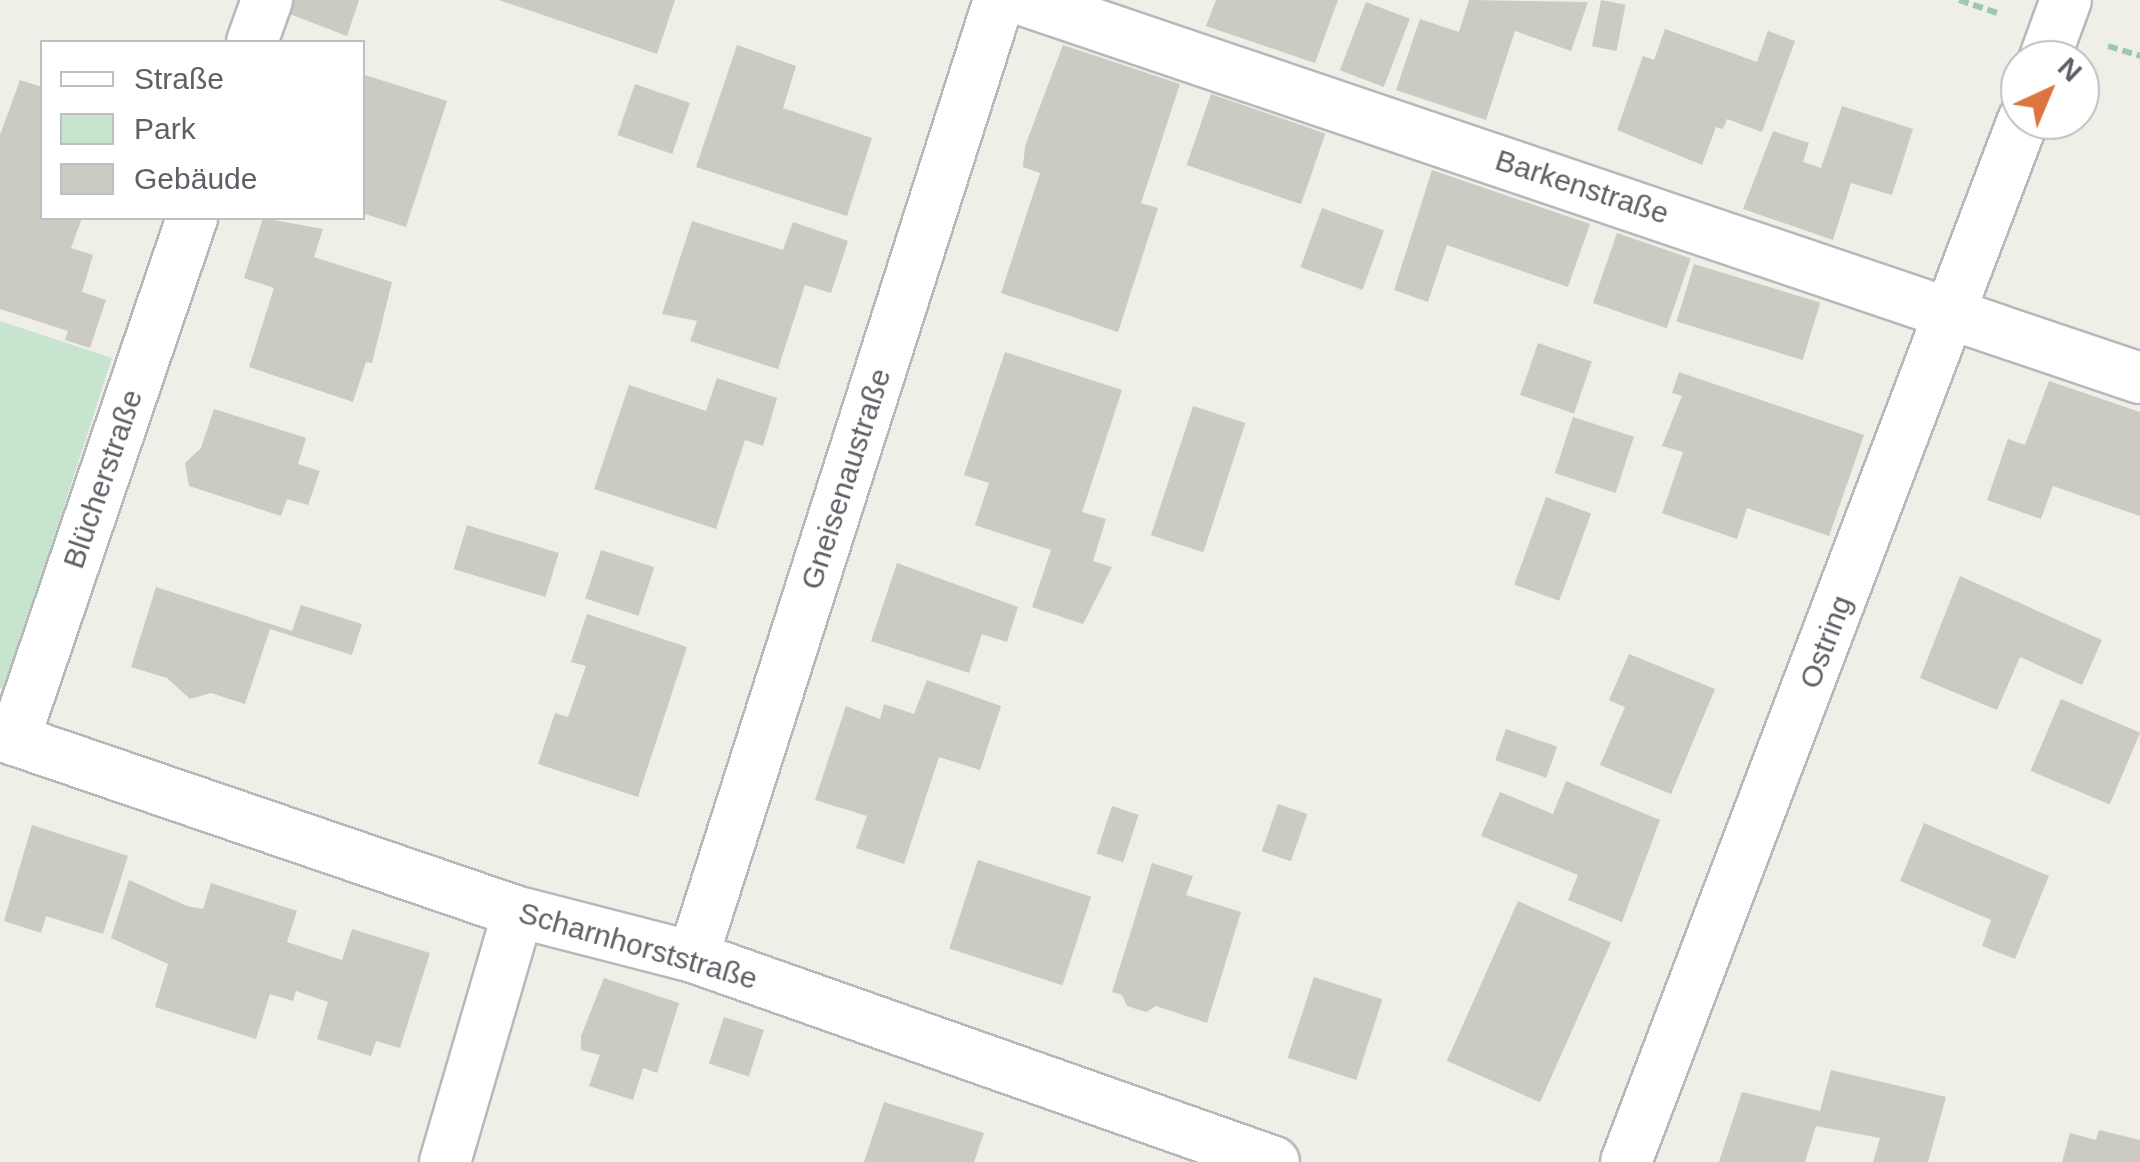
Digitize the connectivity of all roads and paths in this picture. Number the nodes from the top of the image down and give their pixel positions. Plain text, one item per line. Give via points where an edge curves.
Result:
1 (267, 0) edge
2 (999, 0) edge
3 (1023, 0) edge
4 (2066, 0) edge
5 (253, 40) edge
6 (2051, 40) edge
7 (2015, 140) edge
8 (191, 220) edge
9 (1954, 311) junction
10 (2140, 378) edge
11 (7, 737) edge
12 (518, 912) junction
13 (693, 957) junction
14 (445, 1162) edge
15 (1274, 1162) edge
16 (1626, 1162) edge

1 - 5 street
2 - 13 street, Gneisenaustraße
3 - 9 street, Barkenstraße
4 - 6 street
7 - 9 street, Ostring
8 - 11 street, Blücherstraße
9 - 10 street, Barkenstraße
9 - 16 street, Ostring
11 - 12 street, Scharnhorststraße
12 - 13 street, Scharnhorststraße
12 - 14 street
13 - 15 street, Scharnhorststraße

